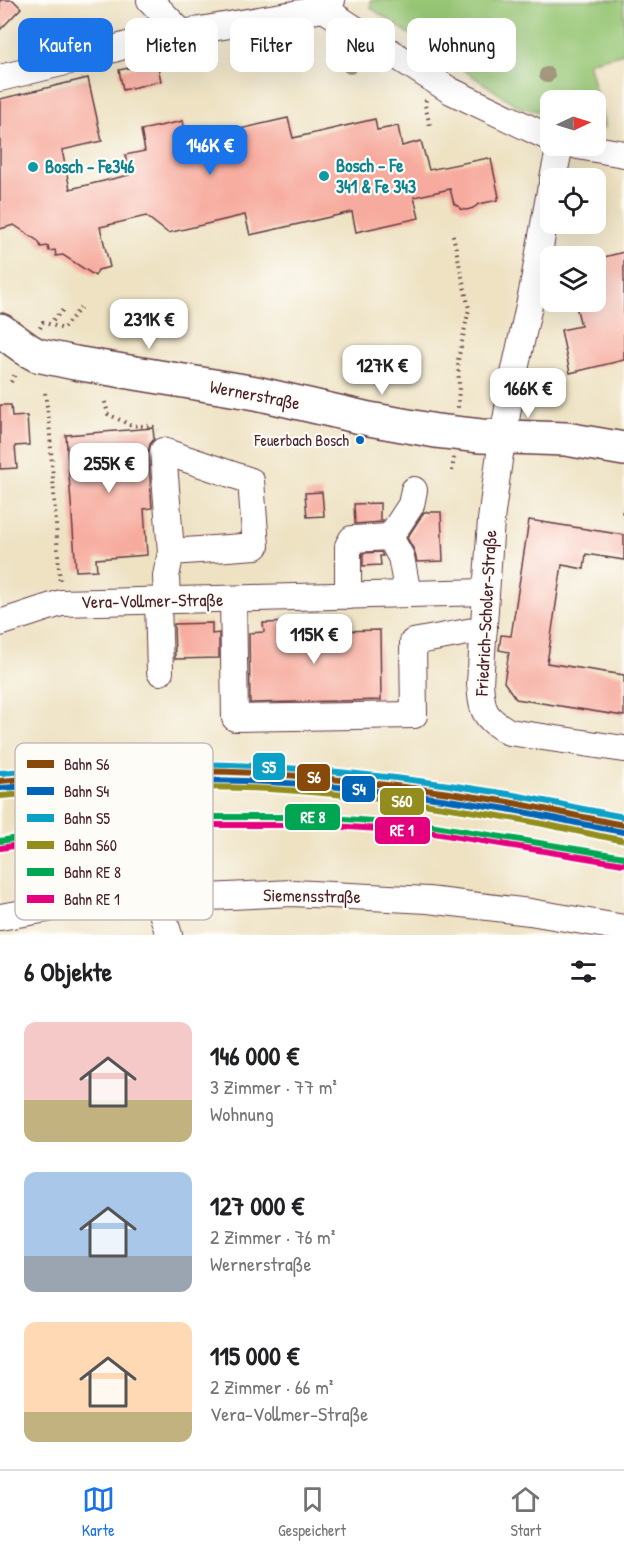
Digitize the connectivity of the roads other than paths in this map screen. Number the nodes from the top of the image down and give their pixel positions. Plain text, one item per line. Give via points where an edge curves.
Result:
1 (150, 0) edge
2 (323, 3) edge
3 (167, 18) edge
4 (218, 25) edge
5 (125, 46) edge
6 (0, 78) edge
7 (540, 133) edge
8 (606, 150) edge
9 (624, 153) edge
10 (542, 234) edge
11 (0, 330) edge
12 (503, 437) junction
13 (624, 449) edge
14 (414, 490) dead end
15 (390, 537) junction
16 (171, 552) junction
17 (486, 592) junction
18 (408, 594) junction
19 (348, 596) junction
20 (233, 599) junction
21 (162, 601) junction
22 (0, 623) edge
23 (484, 629) junction
24 (160, 672) dead end
25 (624, 749) edge
26 (213, 897) edge
27 (15, 914) edge
28 (0, 917) edge
29 (164, 920) edge
30 (624, 928) edge
31 (168, 935) edge

1 - 3 street
2 - 4 street
2 - 7 street via 451,91
5 - 6 street
8 - 9 street
10 - 12 street, Friedrich-Scholer-Straße
11 - 12 main road, Wernerstraße via 27,350 46,358 256,393 403,425
12 - 13 main road, Wernerstraße via 566,439
12 - 17 street, Friedrich-Scholer-Straße
14 - 15 street via 411,505
15 - 18 street via 401,557
15 - 19 street via 352,539 348,546
16 - 16 street via 163,451 250,481 256,546
16 - 21 street
17 - 18 street, Vera-Vollmer-Straße
17 - 23 street, Friedrich-Scholer-Straße
18 - 19 street, Vera-Vollmer-Straße
19 - 20 street, Vera-Vollmer-Straße
20 - 21 street, Vera-Vollmer-Straße
20 - 23 street via 235,718 414,715 413,642
21 - 22 street, Vera-Vollmer-Straße via 61,603
21 - 24 street
23 - 25 street, Friedrich-Scholer-Straße via 480,683 482,706 492,722 509,732
26 - 30 street, Siemensstraße via 292,892 405,899 530,912
27 - 28 street, Siemensstraße
29 - 31 street

